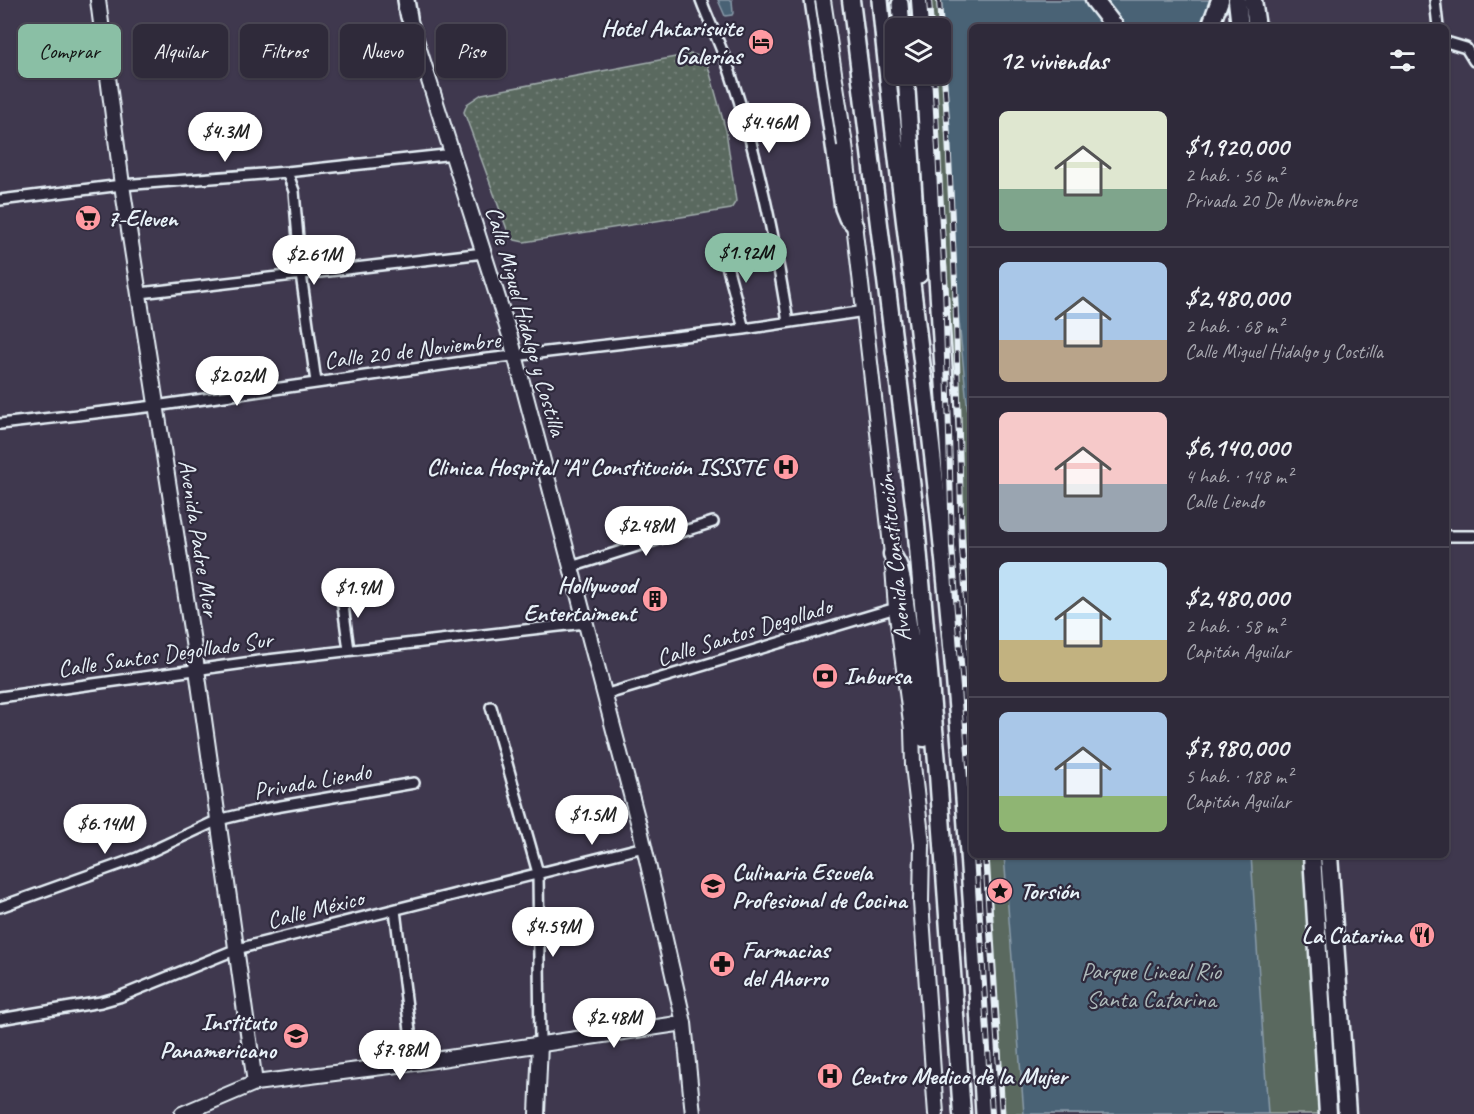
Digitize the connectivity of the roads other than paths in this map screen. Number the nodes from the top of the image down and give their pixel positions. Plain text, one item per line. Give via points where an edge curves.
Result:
1 (98, 0) edge
2 (405, 0) edge
3 (700, 0) edge
4 (813, 0) edge
5 (825, 0) edge
6 (851, 0) edge
7 (880, 0) edge
8 (920, 0) edge
9 (1095, 0) edge
10 (1220, 0) edge
11 (1237, 0) edge
12 (1253, 0) edge
13 (1436, 0) edge
14 (900, 4) dead end
15 (409, 17) joint
16 (901, 18) edge
17 (921, 18) edge
18 (817, 21) junction
19 (1212, 23) edge
20 (1113, 24) edge
21 (1240, 24) edge
22 (1257, 24) edge
23 (1438, 24) edge
24 (1449, 43) edge
25 (1474, 61) edge
26 (907, 84) edge
27 (925, 84) edge
28 (454, 154) junction
29 (287, 172) junction
30 (122, 184) junction
31 (0, 200) edge
32 (855, 226) junction
33 (722, 247) dead end
34 (484, 253) junction
35 (301, 274) junction
36 (140, 293) junction
37 (865, 311) junction
38 (788, 322) junction
39 (744, 329) junction
40 (516, 356) junction
41 (922, 368) junction
42 (316, 382) junction
43 (155, 406) junction
44 (0, 424) edge
45 (713, 522) dead end
46 (1474, 536) edge
47 (1449, 537) edge
48 (892, 554) junction
49 (571, 567) junction
50 (341, 591) dead end
51 (896, 608) junction
52 (585, 622) junction
53 (349, 650) junction
54 (197, 669) junction
55 (604, 695) junction
56 (0, 697) edge
57 (490, 708) dead end
58 (969, 728) edge
59 (938, 774) junction
60 (414, 783) dead end
61 (218, 820) junction
62 (644, 847) junction
63 (979, 858) edge
64 (1312, 858) edge
65 (1329, 858) edge
66 (538, 873) junction
67 (0, 907) edge
68 (395, 910) junction
69 (237, 949) junction
70 (0, 1019) edge
71 (684, 1023) junction
72 (540, 1044) junction
73 (414, 1064) junction
74 (255, 1083) junction
75 (182, 1114) edge
76 (537, 1114) edge
77 (693, 1114) edge
78 (936, 1114) edge
79 (962, 1114) edge
80 (984, 1114) edge
81 (995, 1114) edge
82 (1328, 1114) edge
83 (1347, 1114) edge

1 - 30 street, Avenida Padre Mier
2 - 15 main road
3 - 38 street via 729,69 751,140 773,232
4 - 18 main road
5 - 18 main road
5 - 32 street, Avenida Constitución, bridge
6 - 59 highway, Avenida Constitución via 915,513
7 - 41 main road, Avenida Constitución
8 - 17 highway
9 - 20 highway
10 - 19 highway
11 - 21 highway
12 - 22 highway
13 - 23 street
14 - 16 main road
15 - 28 street, Calle Miguel Hidalgo y Costilla
18 - 32 main road via 843,208
24 - 25 street via 1466,48
26 - 41 main road via 918,233
27 - 58 highway
28 - 29 street
28 - 34 street, Calle Miguel Hidalgo y Costilla
29 - 30 street
29 - 35 street via 294,191
30 - 31 street
30 - 36 street, Avenida Padre Mier
32 - 37 street, Avenida Constitución
33 - 39 street
34 - 35 street
34 - 40 street, Calle Miguel Hidalgo y Costilla
35 - 36 street
35 - 42 street
36 - 43 street, Avenida Padre Mier
37 - 38 street, Calle 20 de Noviembre
37 - 48 street, Avenida Constitución
38 - 39 street, Calle 20 de Noviembre
39 - 40 street, Calle 20 de Noviembre
40 - 42 street, Calle 20 de Noviembre
40 - 49 street, Calle Miguel Hidalgo y Costilla
41 - 80 main road, Avenida Constitución via 938,498 958,730
42 - 43 street, Calle 20 de Noviembre
43 - 44 street, Calle 20 de Noviembre
43 - 54 street, Avenida Padre Mier
45 - 49 street
46 - 47 street
48 - 51 street, Avenida Constitución
48 - 59 highway via 902,580 926,747
49 - 52 street, Calle Miguel Hidalgo y Costilla
50 - 53 street
51 - 55 street, Calle Santos Degollado
51 - 78 street, Avenida Constitución via 922,844 921,902
52 - 53 street, Calle Santos Degollado Sur
52 - 55 street, Calle Miguel Hidalgo y Costilla
53 - 54 street, Calle Santos Degollado Sur
54 - 56 street, Calle Santos Degollado Sur
54 - 61 street, Avenida Padre Mier
55 - 62 street, Calle Miguel Hidalgo y Costilla
57 - 66 street
59 - 79 highway, Avenida Constitución
60 - 61 street, Privada Liendo
61 - 67 street, Privada Liendo via 137,858
61 - 69 street, Avenida Padre Mier
62 - 66 street, Calle México
62 - 71 street, Calle Miguel Hidalgo y Costilla
63 - 81 highway
64 - 82 highway
65 - 83 highway
66 - 68 street, Calle México
66 - 72 street
68 - 69 street, Calle México
68 - 73 street
69 - 70 street, Calle México via 119,997
69 - 74 street, Avenida Padre Mier
71 - 72 street
71 - 77 street, Calle Miguel Hidalgo y Costilla
72 - 73 street
72 - 76 street
73 - 74 street
74 - 75 street

